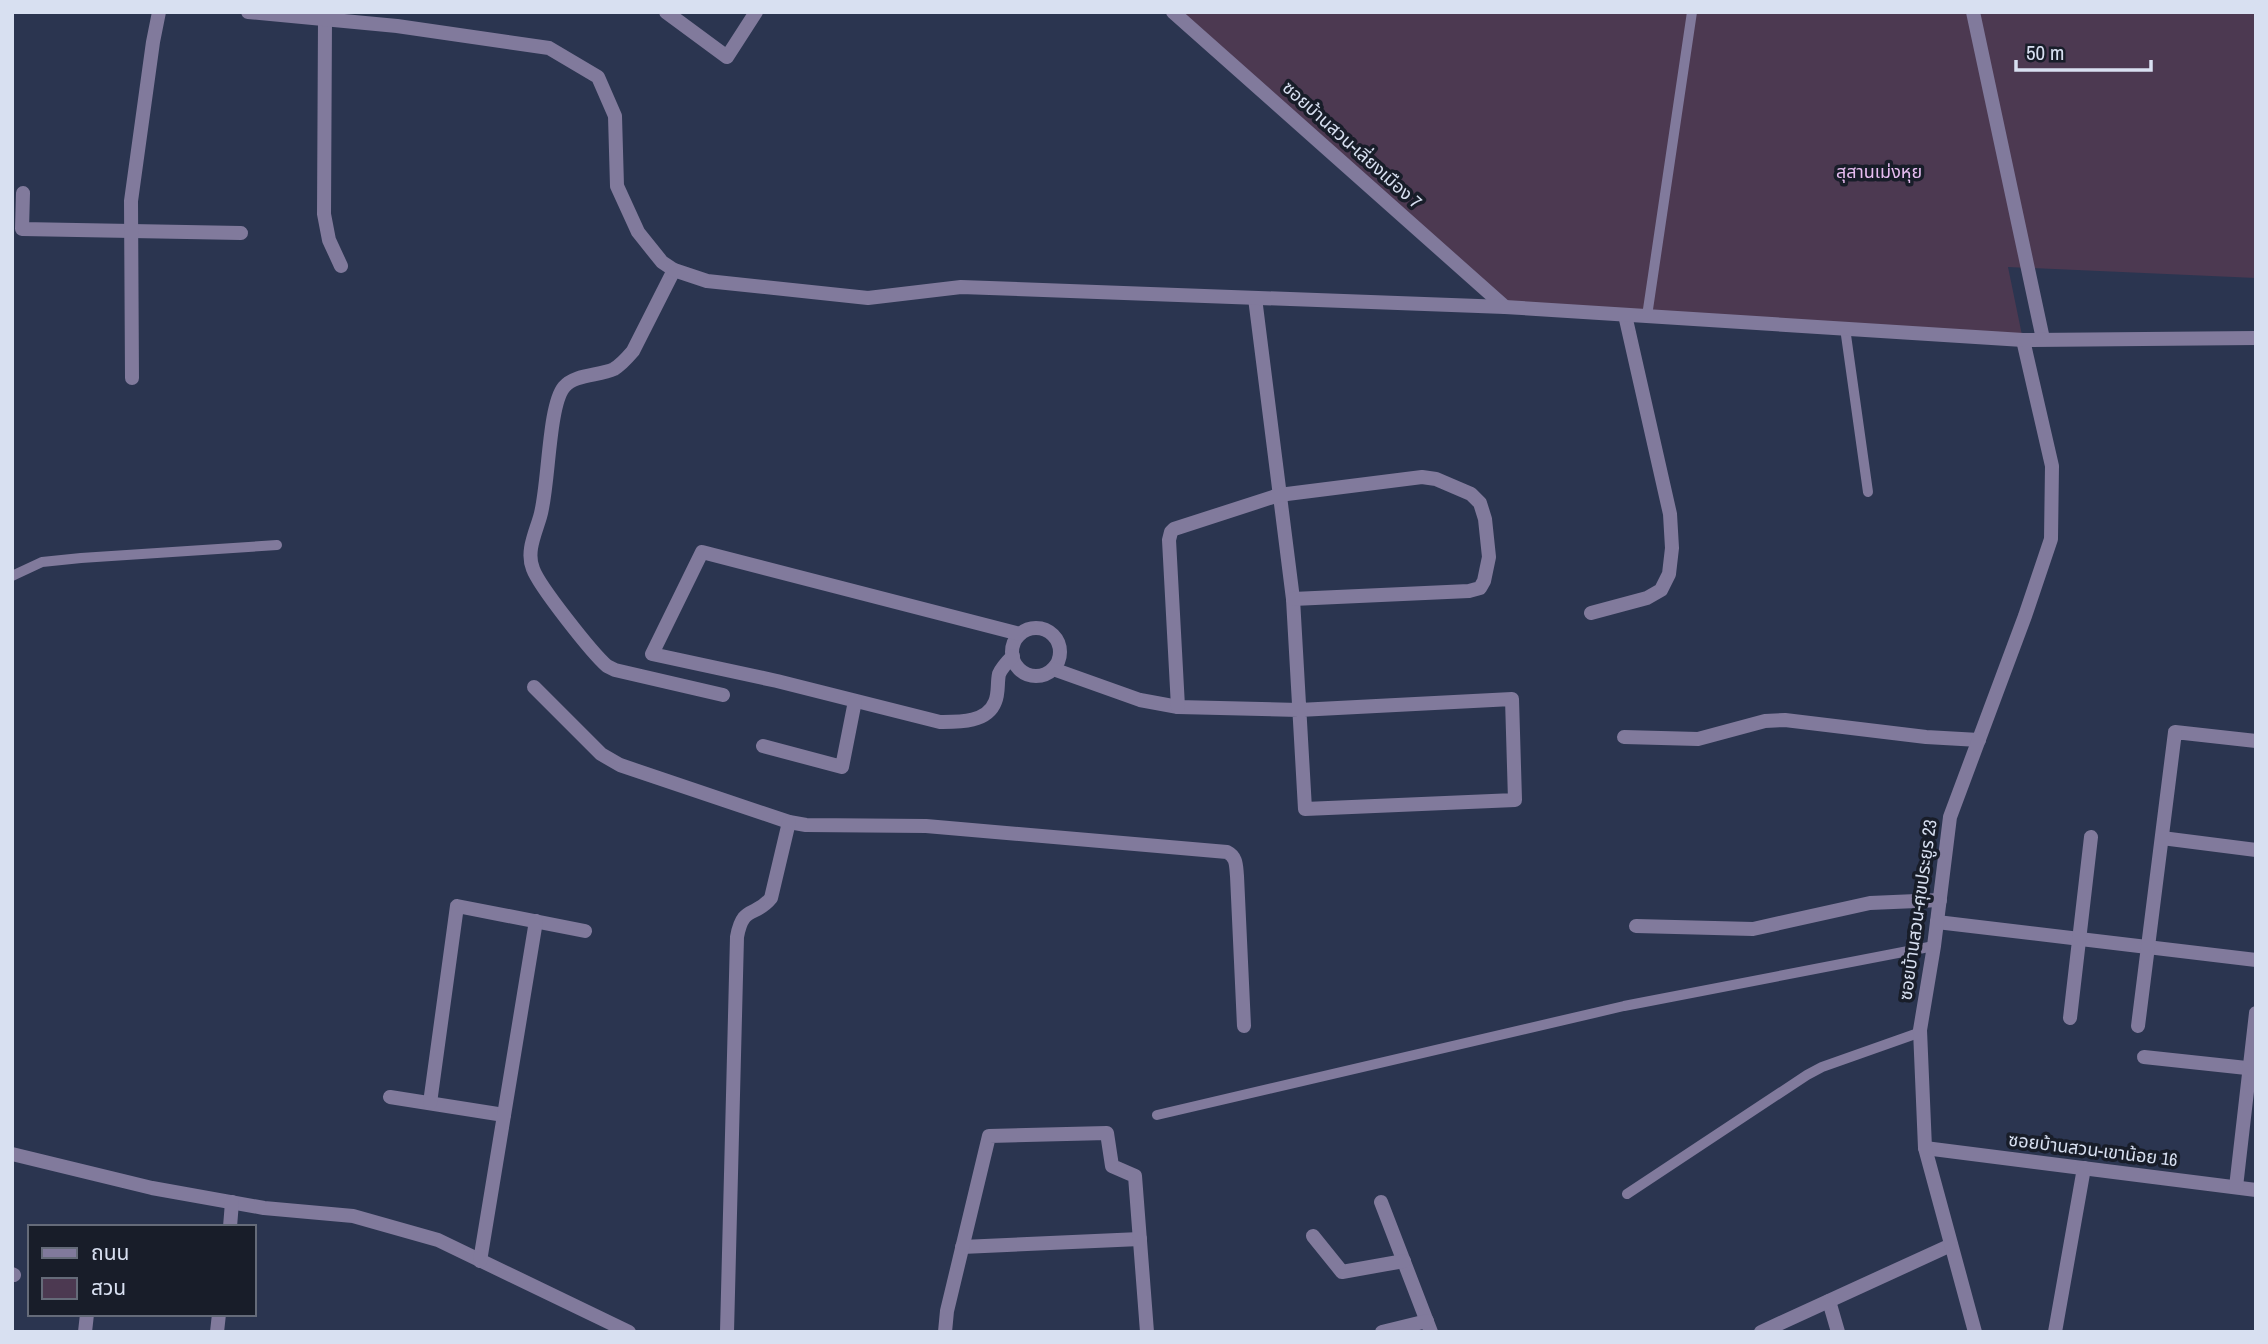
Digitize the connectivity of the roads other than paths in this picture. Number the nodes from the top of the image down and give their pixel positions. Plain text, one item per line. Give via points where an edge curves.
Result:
1 (159, 12) edge
2 (248, 12) edge
3 (666, 12) edge
4 (756, 12) edge
5 (1173, 12) edge
6 (1692, 12) edge
7 (1973, 12) edge
8 (397, 19) edge
9 (325, 20) junction
10 (23, 193) dead end
11 (130, 230) junction
12 (241, 233) dead end
13 (341, 266) dead end
14 (674, 270) junction
15 (1255, 298) junction
16 (1505, 307) junction
17 (1625, 314) junction
18 (1647, 316) junction
19 (1845, 328) junction
20 (2256, 338) edge
21 (2043, 339) junction
22 (2023, 340) junction
23 (132, 378) dead end
24 (1868, 492) dead end
25 (1279, 495) junction
26 (277, 545) dead end
27 (12, 576) edge
28 (1293, 599) junction
29 (1591, 613) dead end
30 (1020, 634) junction
31 (1013, 656) junction
32 (1053, 668) junction
33 (534, 687) dead end
34 (723, 695) dead end
35 (855, 701) junction
36 (1178, 707) junction
37 (1299, 710) junction
38 (1624, 737) dead end
39 (1979, 740) junction
40 (2256, 741) edge
41 (763, 746) dead end
42 (789, 822) junction
43 (2091, 836) dead end
44 (2162, 838) junction
45 (2256, 850) edge
46 (1940, 900) junction
47 (536, 921) junction
48 (1937, 922) junction
49 (1636, 926) dead end
50 (585, 931) dead end
51 (2080, 939) junction
52 (1934, 946) junction
53 (2148, 947) junction
54 (2256, 960) edge
55 (2256, 1013) edge
56 (2070, 1018) dead end
57 (1244, 1026) dead end
58 (2138, 1026) dead end
59 (1921, 1032) junction
60 (2144, 1057) dead end
61 (2253, 1069) edge
62 (390, 1097) dead end
63 (430, 1103) junction
64 (504, 1115) junction
65 (1157, 1115) dead end
66 (1925, 1148) junction
67 (12, 1154) edge
68 (2084, 1168) junction
69 (2236, 1187) junction
70 (2256, 1190) edge
71 (1626, 1194) dead end
72 (232, 1202) junction
73 (1381, 1202) dead end
74 (230, 1225) edge
75 (1313, 1236) dead end
76 (1140, 1239) junction
77 (1951, 1245) junction
78 (962, 1247) junction
79 (480, 1261) junction
80 (1404, 1261) junction
81 (1829, 1301) junction
82 (1429, 1326) edge
83 (629, 1332) edge
84 (727, 1332) edge
85 (945, 1332) edge
86 (1147, 1332) edge
87 (1382, 1332) edge
88 (1761, 1332) edge
89 (1838, 1332) edge
90 (1975, 1332) edge
91 (2055, 1332) edge

1 - 11 street
2 - 9 street
3 - 4 street via 727,57
5 - 16 street, ซอยบ้านสวน-เลี่ยงเมือง 7
6 - 18 lane
7 - 21 street
8 - 9 street
8 - 14 street via 549,48 598,77 615,116 617,186 638,233
9 - 13 street via 324,214
10 - 11 street via 22,229
11 - 12 street
11 - 23 street
14 - 15 street via 707,281 868,298 961,287
14 - 34 street via 625,361 612,370 571,382 559,395 546,494 530,559 537,579 607,666
15 - 16 street
15 - 25 street
16 - 17 street
17 - 18 street
17 - 29 street via 1670,514 1672,548 1669,574 1661,590
18 - 19 street
19 - 22 street
19 - 24 lane
20 - 21 street
21 - 22 street
22 - 39 street, ซอยบ้านสวน-ศุขประยูร 23 via 2052,466 2051,540
25 - 28 street
25 - 28 street via 1436,479 1471,494 1480,503 1489,538 1480,588
25 - 36 street via 1171,532
26 - 27 lane via 42,562
28 - 37 street
30 - 31 street
30 - 32 street via 1035,628 1051,633 1060,647
30 - 35 street via 702,552 652,654
31 - 32 street via 1020,669 1033,675
31 - 35 street via 999,674 992,708 969,721 940,722
32 - 36 street via 1140,700
33 - 42 street via 601,754 620,765
35 - 41 street via 842,767
36 - 37 street
37 - 37 street via 1305,809 1515,800 1511,699
38 - 39 street via 1698,739 1765,720 1785,720
39 - 46 street, ซอยบ้านสวน-ศุขประยูร 23 via 1950,817
40 - 44 street via 2175,732
42 - 57 street via 827,827 926,825 1227,852 1235,861 1237,876
42 - 84 street via 771,898 745,915 737,937
43 - 51 street
44 - 45 street
44 - 53 street
46 - 48 street, ซอยบ้านสวน-ศุขประยูร 23
46 - 49 street via 1870,903 1753,929
47 - 50 street
47 - 63 street via 457,906
47 - 64 street
48 - 51 street
48 - 52 street, ซอยบ้านสวน-ศุขประยูร 23
51 - 53 street
51 - 56 street
52 - 59 street, ซอยบ้านสวน-ศุขประยูร 23
52 - 65 lane via 1624,1006
53 - 54 street
53 - 58 street
55 - 61 street
59 - 66 street, ซอยบ้านสวน-ศุขประยูร 23
59 - 71 lane via 1807,1075
60 - 61 street
61 - 69 street
62 - 63 street
63 - 64 street
64 - 79 street
66 - 68 street, ซอยบ้านสวน-เขาน้อย 16
66 - 77 street, ซอยบ้านสวน-ศุขประยูร 23
67 - 72 street
68 - 69 street, ซอยบ้านสวน-เขาน้อย 16
68 - 91 street
69 - 70 street, ซอยบ้านสวน-เขาน้อย 16
72 - 74 street
72 - 79 street via 353,1216 439,1240
73 - 80 street
75 - 80 street via 1342,1272
76 - 78 street
76 - 78 street via 1135,1176 1112,1166 1108,1133 989,1136
76 - 86 street
77 - 81 street
77 - 90 street, ซอยบ้านสวน-ศุขประยูร 23
78 - 85 street
79 - 83 street
80 - 82 street
81 - 88 street
81 - 89 street
82 - 87 street

